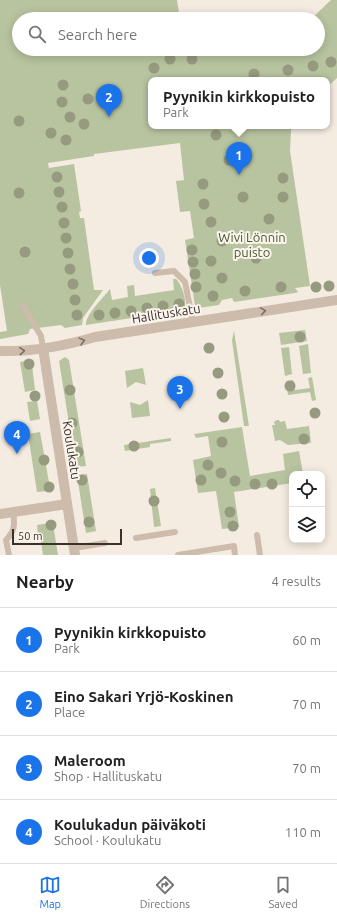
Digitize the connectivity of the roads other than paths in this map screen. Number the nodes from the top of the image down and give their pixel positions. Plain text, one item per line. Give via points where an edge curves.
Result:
1 (155, 273) dead end
2 (337, 300) edge
3 (23, 306) dead end
4 (193, 322) junction
5 (43, 348) junction
6 (0, 351) edge
7 (67, 504) junction
8 (13, 512) junction
9 (0, 514) edge
10 (175, 532) dead end
11 (257, 535) dead end
12 (136, 538) dead end
13 (106, 543) dead end
14 (75, 551) edge
15 (9, 555) edge
16 (178, 555) edge
17 (235, 555) edge
18 (260, 555) edge

1 - 4 lane via 174,271 185,282
4 -> 2 street, Hallituskatu
3 - 5 lane via 41,336
5 -> 4 street, Hallituskatu
6 -> 5 street, Hallituskatu via 21,352
5 - 7 street, Koulukatu
7 - 8 street
7 - 14 street, Koulukatu
8 - 9 street
8 - 15 lane via 13,534 6,540
10 - 12 lane
11 - 18 lane
13 - 14 lane
16 - 17 lane via 234,546

